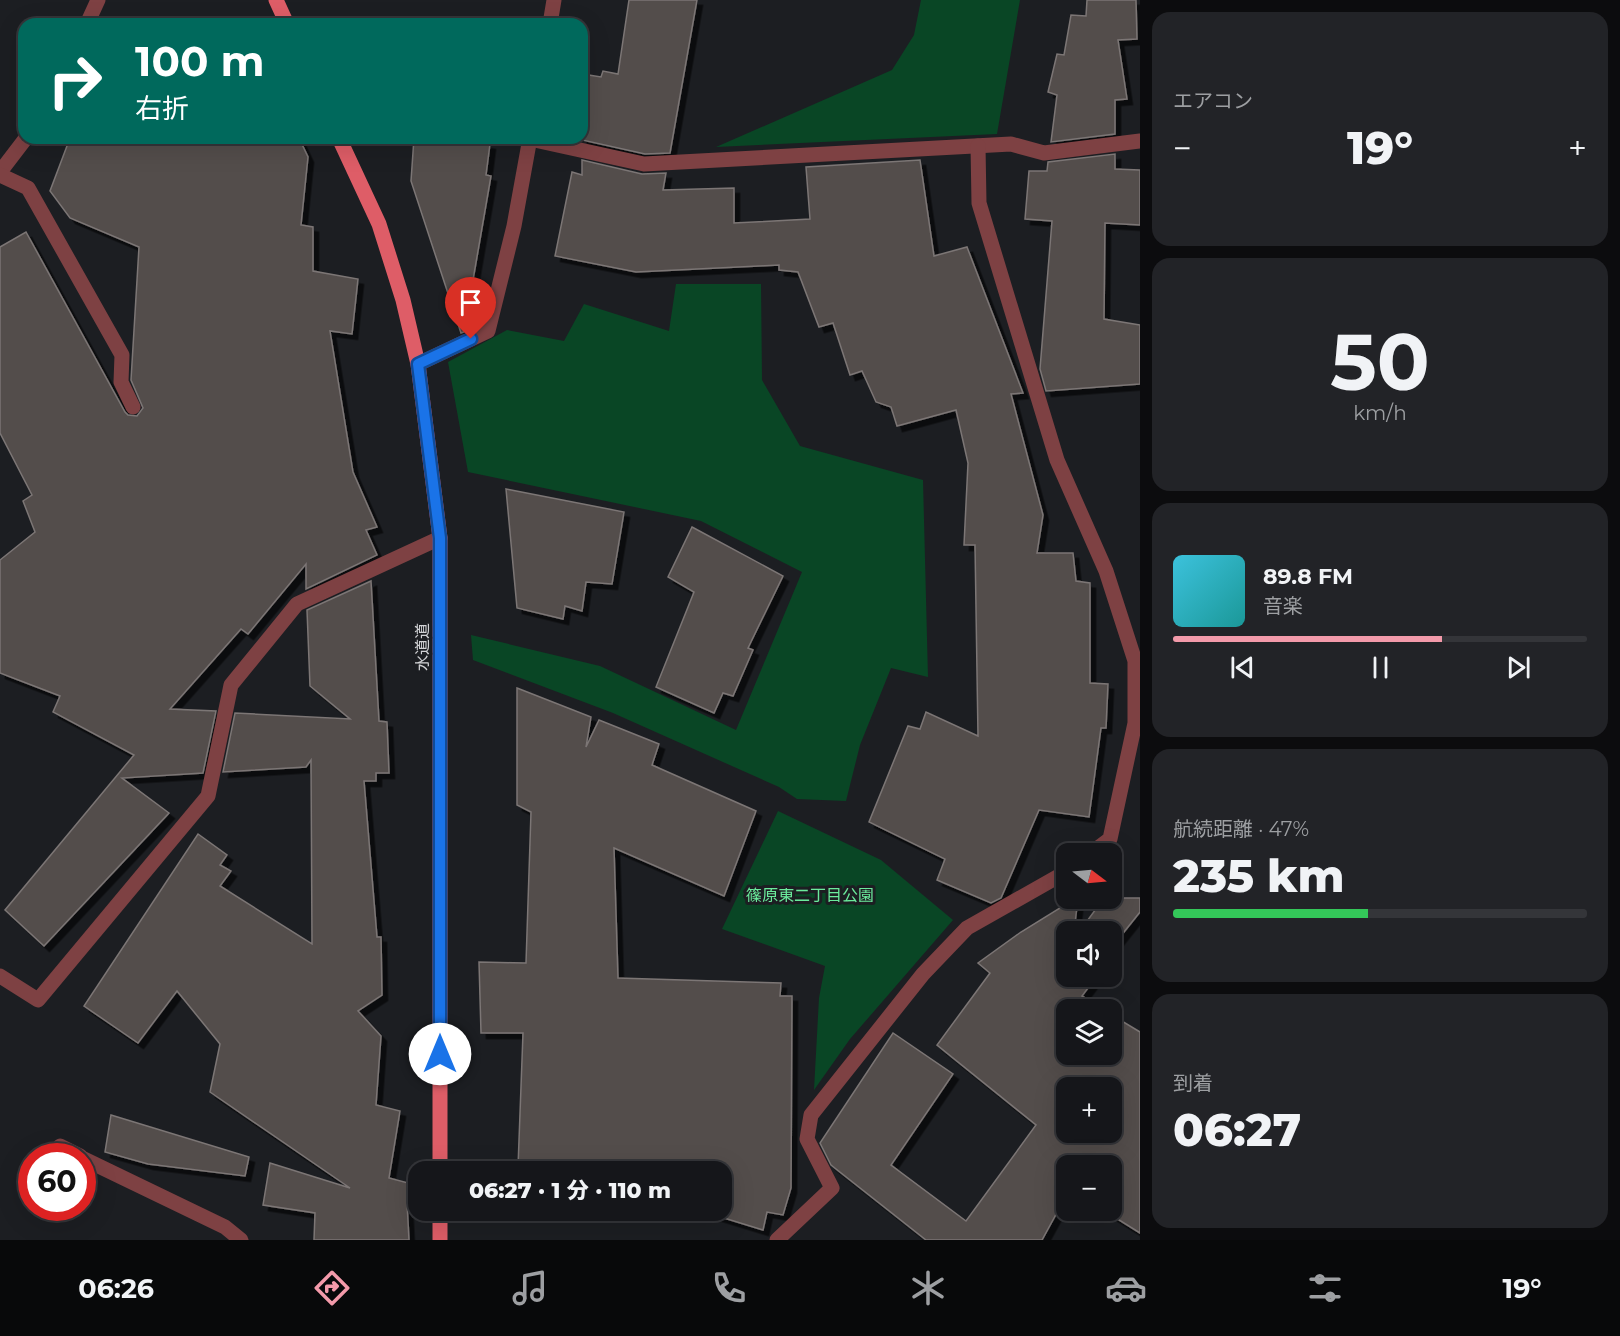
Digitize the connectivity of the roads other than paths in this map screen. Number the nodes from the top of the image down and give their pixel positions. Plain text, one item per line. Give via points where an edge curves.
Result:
1 (98, 0) edge
2 (276, 0) edge
3 (554, 0) edge
4 (90, 18) edge
5 (284, 18) edge
6 (551, 18) edge
7 (1140, 141) edge
8 (22, 144) edge
9 (342, 144) edge
10 (529, 144) edge
11 (556, 144) edge
12 (978, 146) junction
13 (0, 173) edge
14 (418, 364) junction
15 (133, 407) dead end
16 (440, 538) junction
17 (1138, 662) edge
18 (1104, 843) edge
19 (1056, 878) edge
20 (0, 976) edge
21 (440, 1161) edge
22 (96, 1164) edge
23 (440, 1221) edge
24 (241, 1240) edge
25 (440, 1240) edge
26 (777, 1240) edge

1 - 4 street
2 - 5 main road
3 - 6 street
7 - 12 street via 1044,153 1011,144
8 - 13 street
9 - 14 main road, 水道道 via 379,224
10 - 14 street via 488,331
11 - 12 street via 644,164
12 - 17 street via 979,203 1050,438 1106,572
13 - 15 street via 28,188 122,355 122,382
14 - 16 main road, 水道道
16 - 20 street via 297,604 231,685 208,796 38,1000
16 - 21 main road, 水道道
17 - 18 street via 1135,723 1110,838
19 - 26 street via 967,928 923,974 811,1115 807,1139 832,1188
22 - 24 street via 225,1227
23 - 25 main road

